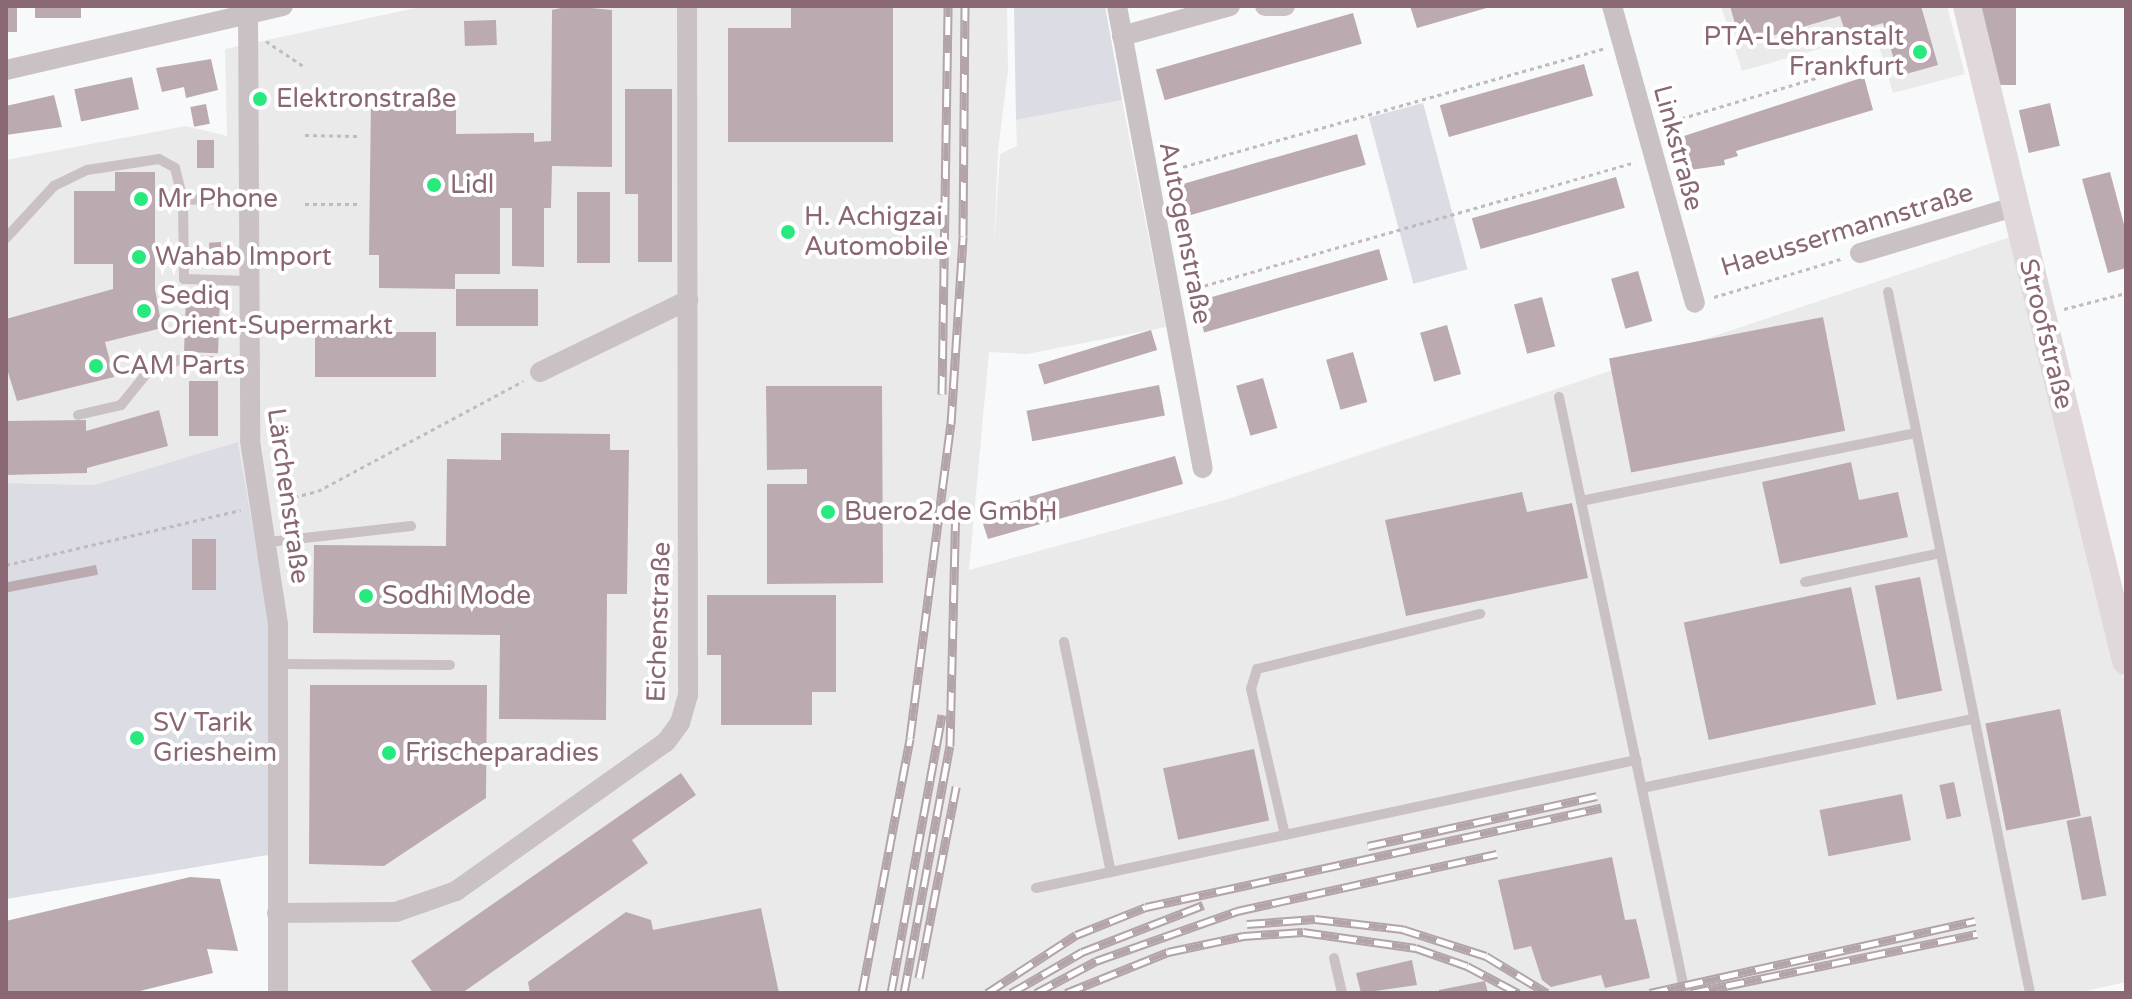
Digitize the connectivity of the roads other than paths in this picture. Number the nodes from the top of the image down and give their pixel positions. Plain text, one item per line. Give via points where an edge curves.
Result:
1 (283, 6) edge
2 (687, 6) edge
3 (1117, 6) edge
4 (1230, 6) edge
5 (1265, 6) edge
6 (1285, 6) edge
7 (1967, 6) edge
8 (1614, 7) edge
9 (248, 10) edge
10 (1122, 36) junction
11 (6, 70) edge
12 (248, 198) junction
13 (183, 200) junction
14 (2013, 207) junction
15 (6, 238) edge
16 (1860, 253) road end
17 (248, 281) junction
18 (1888, 292) dead end
19 (688, 300) junction
20 (1695, 303) road end
21 (249, 362) junction
22 (540, 372) road end
23 (1559, 397) dead end
24 (78, 415) dead end
25 (1916, 433) junction
26 (1203, 468) dead end
27 (1581, 501) junction
28 (411, 526) dead end
29 (269, 542) junction
30 (1940, 553) junction
31 (1805, 582) dead end
32 (1480, 614) dead end
33 (1064, 642) dead end
34 (2126, 661) edge
35 (277, 664) junction
36 (450, 665) dead end
37 (1973, 719) junction
38 (1636, 760) junction
39 (1642, 788) junction
40 (1285, 835) junction
41 (1111, 872) junction
42 (1036, 888) dead end
43 (277, 913) junction
44 (1334, 958) dead end
45 (278, 993) edge
46 (1342, 993) edge
47 (1685, 993) edge
48 (2030, 993) edge

1 - 9 street
2 - 19 street, Eichenstraße
3 - 10 street, Autogenstraße
4 - 10 street
5 - 6 street
7 - 14 street, Stroofstraße
8 - 20 street, Linkstraße
9 - 11 street
9 - 12 street, Lärchenstraße
10 - 26 street, Autogenstraße
12 - 13 lane
12 - 17 street, Lärchenstraße
13 - 15 lane via 175,168 159,159 87,170 54,186
13 - 17 lane via 184,279
14 - 16 street, Haeussermannstraße
14 - 34 street, Stroofstraße
17 - 21 street, Lärchenstraße
18 - 25 lane
19 - 22 street
19 - 43 street, Eichenstraße via 688,695 680,723 666,742 456,891 396,912
21 - 24 lane via 180,360 147,373 121,405
21 - 29 street, Lärchenstraße via 250,441
23 - 27 lane
25 - 27 lane
25 - 30 lane
27 - 38 lane
28 - 29 lane
29 - 35 street, Lärchenstraße
30 - 31 lane
30 - 37 lane
32 - 40 lane via 1257,669 1251,689
33 - 41 lane
35 - 36 lane
35 - 43 street, Lärchenstraße
37 - 39 lane
37 - 48 lane
38 - 39 lane
38 - 40 lane
39 - 47 lane
40 - 41 lane
41 - 42 lane
43 - 45 street, Lärchenstraße
44 - 46 lane

